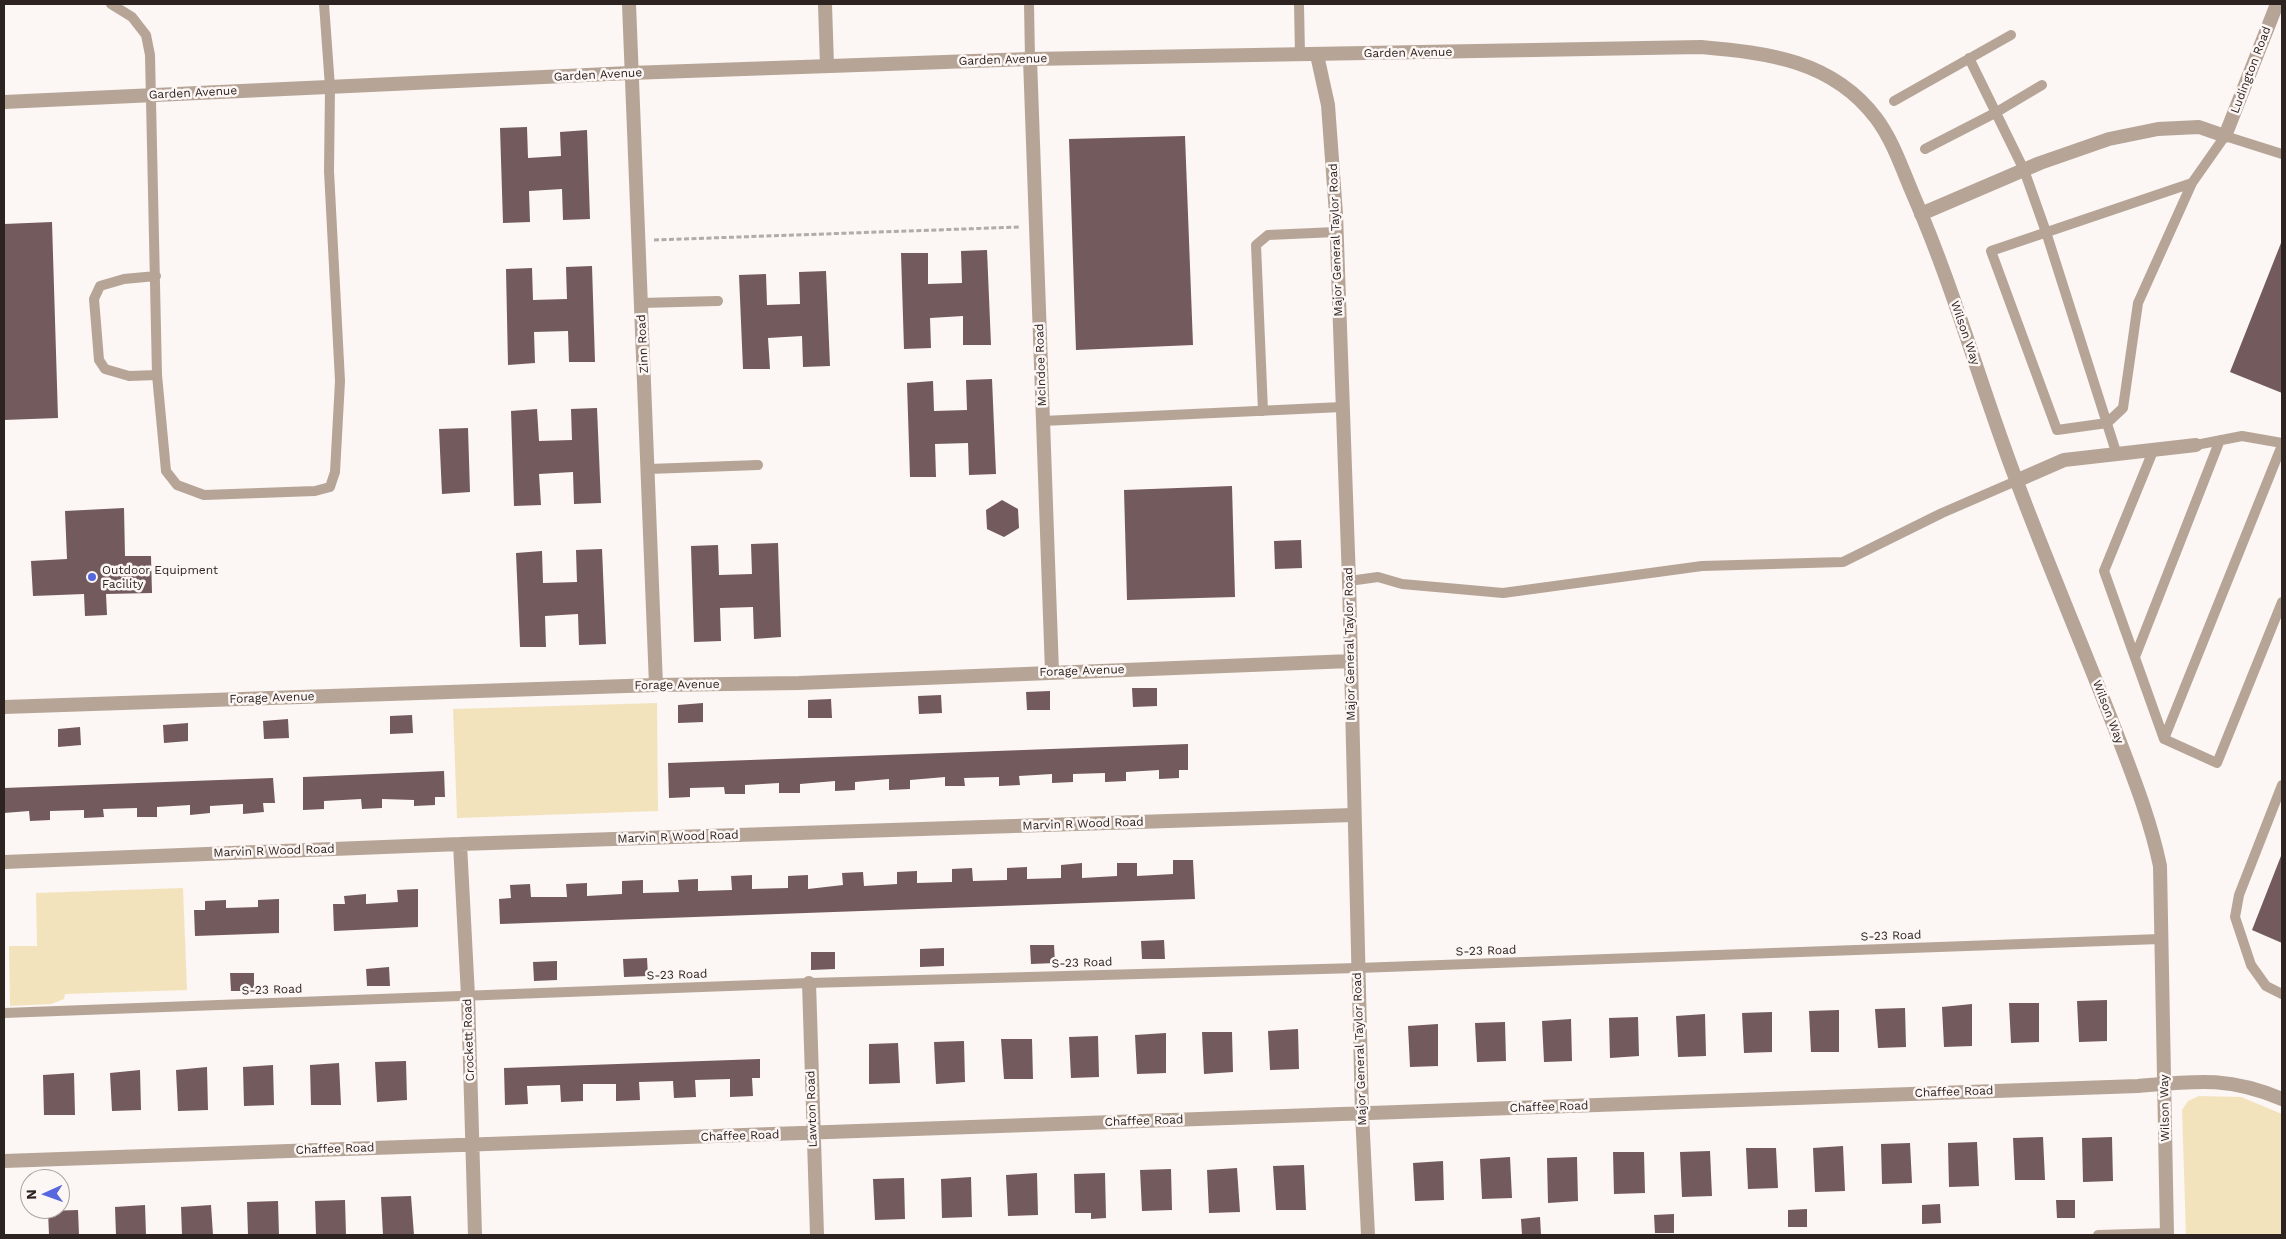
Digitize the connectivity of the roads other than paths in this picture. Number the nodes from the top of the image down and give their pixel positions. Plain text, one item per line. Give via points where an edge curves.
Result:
1 (111, 4) edge
2 (324, 4) edge
3 (629, 4) edge
4 (825, 4) edge
5 (1029, 4) edge
6 (1298, 4) edge
7 (2277, 4) edge
8 (2011, 35) dead end
9 (1300, 55) junction
10 (1318, 55) junction
11 (1969, 58) junction
12 (1030, 59) junction
13 (827, 66) junction
14 (630, 73) junction
15 (2042, 85) dead end
16 (330, 87) junction
17 (150, 95) junction
18 (1894, 101) dead end
19 (4, 102) edge
20 (1995, 114) junction
21 (2225, 136) junction
22 (1925, 149) dead end
23 (2282, 154) edge
24 (2024, 170) junction
25 (2192, 183) junction
26 (1922, 214) junction
27 (1336, 232) junction
28 (2046, 232) junction
29 (156, 276) junction
30 (718, 301) dead end
31 (641, 303) junction
32 (158, 375) junction
33 (1342, 408) junction
34 (1263, 412) junction
35 (1043, 422) junction
36 (2107, 423) junction
37 (2220, 440) junction
38 (2282, 444) edge
39 (2196, 445) joint
40 (2153, 451) junction
41 (2117, 454) junction
42 (758, 465) dead end
43 (649, 469) junction
44 (2016, 481) junction
45 (1348, 581) junction
46 (2282, 602) edge
47 (2135, 657) junction
48 (1351, 661) junction
49 (1052, 672) junction
50 (656, 685) junction
51 (4, 707) edge
52 (2164, 739) junction
53 (2282, 785) edge
54 (1353, 815) junction
55 (460, 844) junction
56 (4, 862) edge
57 (2160, 938) junction
58 (1358, 968) junction
59 (809, 983) junction
60 (2282, 994) edge
61 (468, 996) junction
62 (4, 1013) edge
63 (2164, 1084) junction
64 (2282, 1099) edge
65 (1362, 1114) junction
66 (813, 1134) junction
67 (472, 1144) junction
68 (4, 1160) edge
69 (2167, 1234) edge
70 (475, 1235) edge
71 (817, 1235) edge
72 (1368, 1235) edge
73 (2098, 1235) edge

1 - 17 lane via 132,17 146,36 150,56
2 - 16 lane
3 - 14 street, Zinn Road
4 - 13 street
5 - 12 lane
6 - 9 lane
7 - 21 street, Ludington Road
8 - 11 lane
9 - 10 street, Garden Avenue
9 - 12 street, Garden Avenue
10 - 26 street, Garden Avenue via 1701,47 1757,52 1794,61 1840,84 1876,118 1890,141
10 - 27 street, Major General Taylor Road via 1328,105
11 - 18 lane
11 - 20 lane
12 - 13 street, Garden Avenue
12 - 35 street, McIndoe Road
13 - 14 street, Garden Avenue
14 - 16 street, Garden Avenue
14 - 31 street, Zinn Road
15 - 20 lane
16 - 17 street, Garden Avenue
16 - 32 lane via 329,171 340,381 336,472 330,487 316,492 204,495 177,485 166,471
17 - 19 street, Garden Avenue
17 - 29 lane
20 - 22 lane
20 - 24 lane
21 - 23 lane
21 - 24 street via 2199,127 2158,128 2109,139
21 - 25 lane
24 - 26 street
24 - 28 lane
25 - 28 lane
25 - 36 lane via 2138,303 2124,408
26 - 44 street, Wilson Way
27 - 33 street, Major General Taylor Road
27 - 34 lane via 1268,235 1256,246
28 - 36 lane
28 - 36 lane via 1991,251 2057,430
29 - 32 lane
29 - 32 lane via 124,278 100,286 94,300 99,360 105,369 129,376
30 - 31 lane
31 - 43 street, Zinn Road
33 - 34 lane
33 - 45 street, Major General Taylor Road
34 - 35 lane
35 - 49 street, McIndoe Road
36 - 41 lane
37 - 38 lane via 2242,436
37 - 39 lane
37 - 47 lane
38 - 52 lane
39 - 40 street
40 - 41 street
40 - 47 lane via 2104,571
41 - 44 street via 2064,460
42 - 43 lane
43 - 50 street, Zinn Road
44 - 45 lane via 1843,562 1702,566 1502,593 1402,584 1378,578
44 - 57 street, Wilson Way via 2147,813 2160,866
45 - 48 street, Major General Taylor Road
46 - 52 lane via 2218,763
47 - 52 lane
48 - 49 street, Forage Avenue
48 - 54 street, Major General Taylor Road
49 - 50 street, Forage Avenue
50 - 51 street, Forage Avenue
53 - 60 lane via 2239,895 2235,917 2250,966 2266,986
54 - 55 street, Marvin R Wood Road
54 - 58 street, Major General Taylor Road
55 - 56 street, Marvin R Wood Road
55 - 61 street, Crockett Road
57 - 58 lane, S-23 Road
57 - 63 street, Wilson Way
58 - 59 lane, S-23 Road
58 - 65 street, Major General Taylor Road
59 - 61 lane, S-23 Road
59 - 66 street, Lawton Road
61 - 62 lane, S-23 Road
61 - 67 street, Crockett Road
63 - 64 street, Chaffee Road via 2195,1081 2233,1083
63 - 65 street, Chaffee Road
63 - 69 street, Wilson Way
65 - 66 street, Chaffee Road
65 - 72 street, Major General Taylor Road
66 - 67 street, Chaffee Road
66 - 71 street, Lawton Road
67 - 68 street, Chaffee Road
67 - 70 street, Crockett Road
69 - 73 lane

